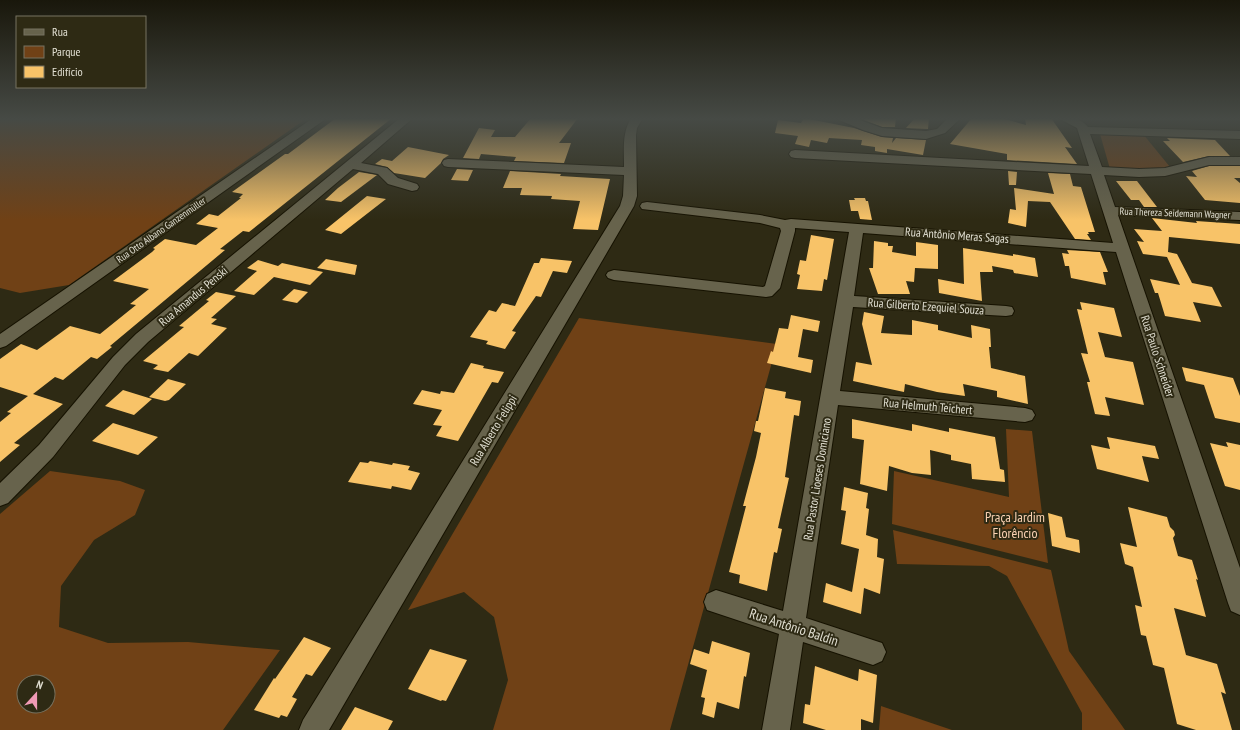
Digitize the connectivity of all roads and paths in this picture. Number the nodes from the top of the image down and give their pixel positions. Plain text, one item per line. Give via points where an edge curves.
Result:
1 (272, 152) edge
2 (367, 152) edge
3 (630, 152) edge
4 (1091, 152) edge
5 (795, 154) dead end
6 (1240, 161) edge
7 (448, 163) dead end
8 (351, 165) junction
9 (630, 171) junction
10 (1097, 171) junction
11 (412, 187) dead end
12 (647, 206) dead end
13 (1110, 211) junction
14 (1240, 216) edge
15 (789, 224) junction
16 (857, 228) junction
17 (1122, 248) junction
18 (614, 275) dead end
19 (845, 301) junction
20 (1006, 311) dead end
21 (0, 342) edge
22 (830, 397) junction
23 (1025, 415) dead end
24 (0, 497) edge
25 (716, 602) dead end
26 (1240, 603) edge
27 (793, 626) junction
28 (873, 652) dead end
29 (313, 730) edge
30 (776, 730) edge

1 - 21 street, Rua Otto Albano Ganzenmüller
2 - 8 street, Rua Amandus Penski
3 - 9 street, Rua Alberto Felippi
4 - 10 street, Rua Paulo Schneider
5 - 10 street
6 - 10 street via 1209,161 1157,172
7 - 9 street
8 - 11 street via 382,171 393,181
8 - 24 street, Rua Amandus Penski via 142,338 119,361 46,451
9 - 29 street, Rua Alberto Felippi via 630,196 627,206
10 - 13 street, Rua Paulo Schneider
12 - 15 street, Rua Antônio Meras Sagas
13 - 14 street, Rua Thereza Seidemann Wagner
13 - 17 street, Rua Paulo Schneider
15 - 16 street, Rua Antônio Meras Sagas
15 - 18 street via 772,288 766,292
16 - 17 street, Rua Antônio Meras Sagas
16 - 19 street, Rua Pastor Lioeses Domiciano
17 - 26 street, Rua Paulo Schneider
19 - 20 street, Rua Gilberto Ezequiel Souza
19 - 22 street, Rua Pastor Lioeses Domiciano
22 - 23 street, Rua Helmuth Teichert
22 - 27 street, Rua Pastor Lioeses Domiciano
25 - 27 street, Rua Antônio Baldin
27 - 28 street, Rua Antônio Baldin
27 - 30 street, Rua Pastor Lioeses Domiciano

